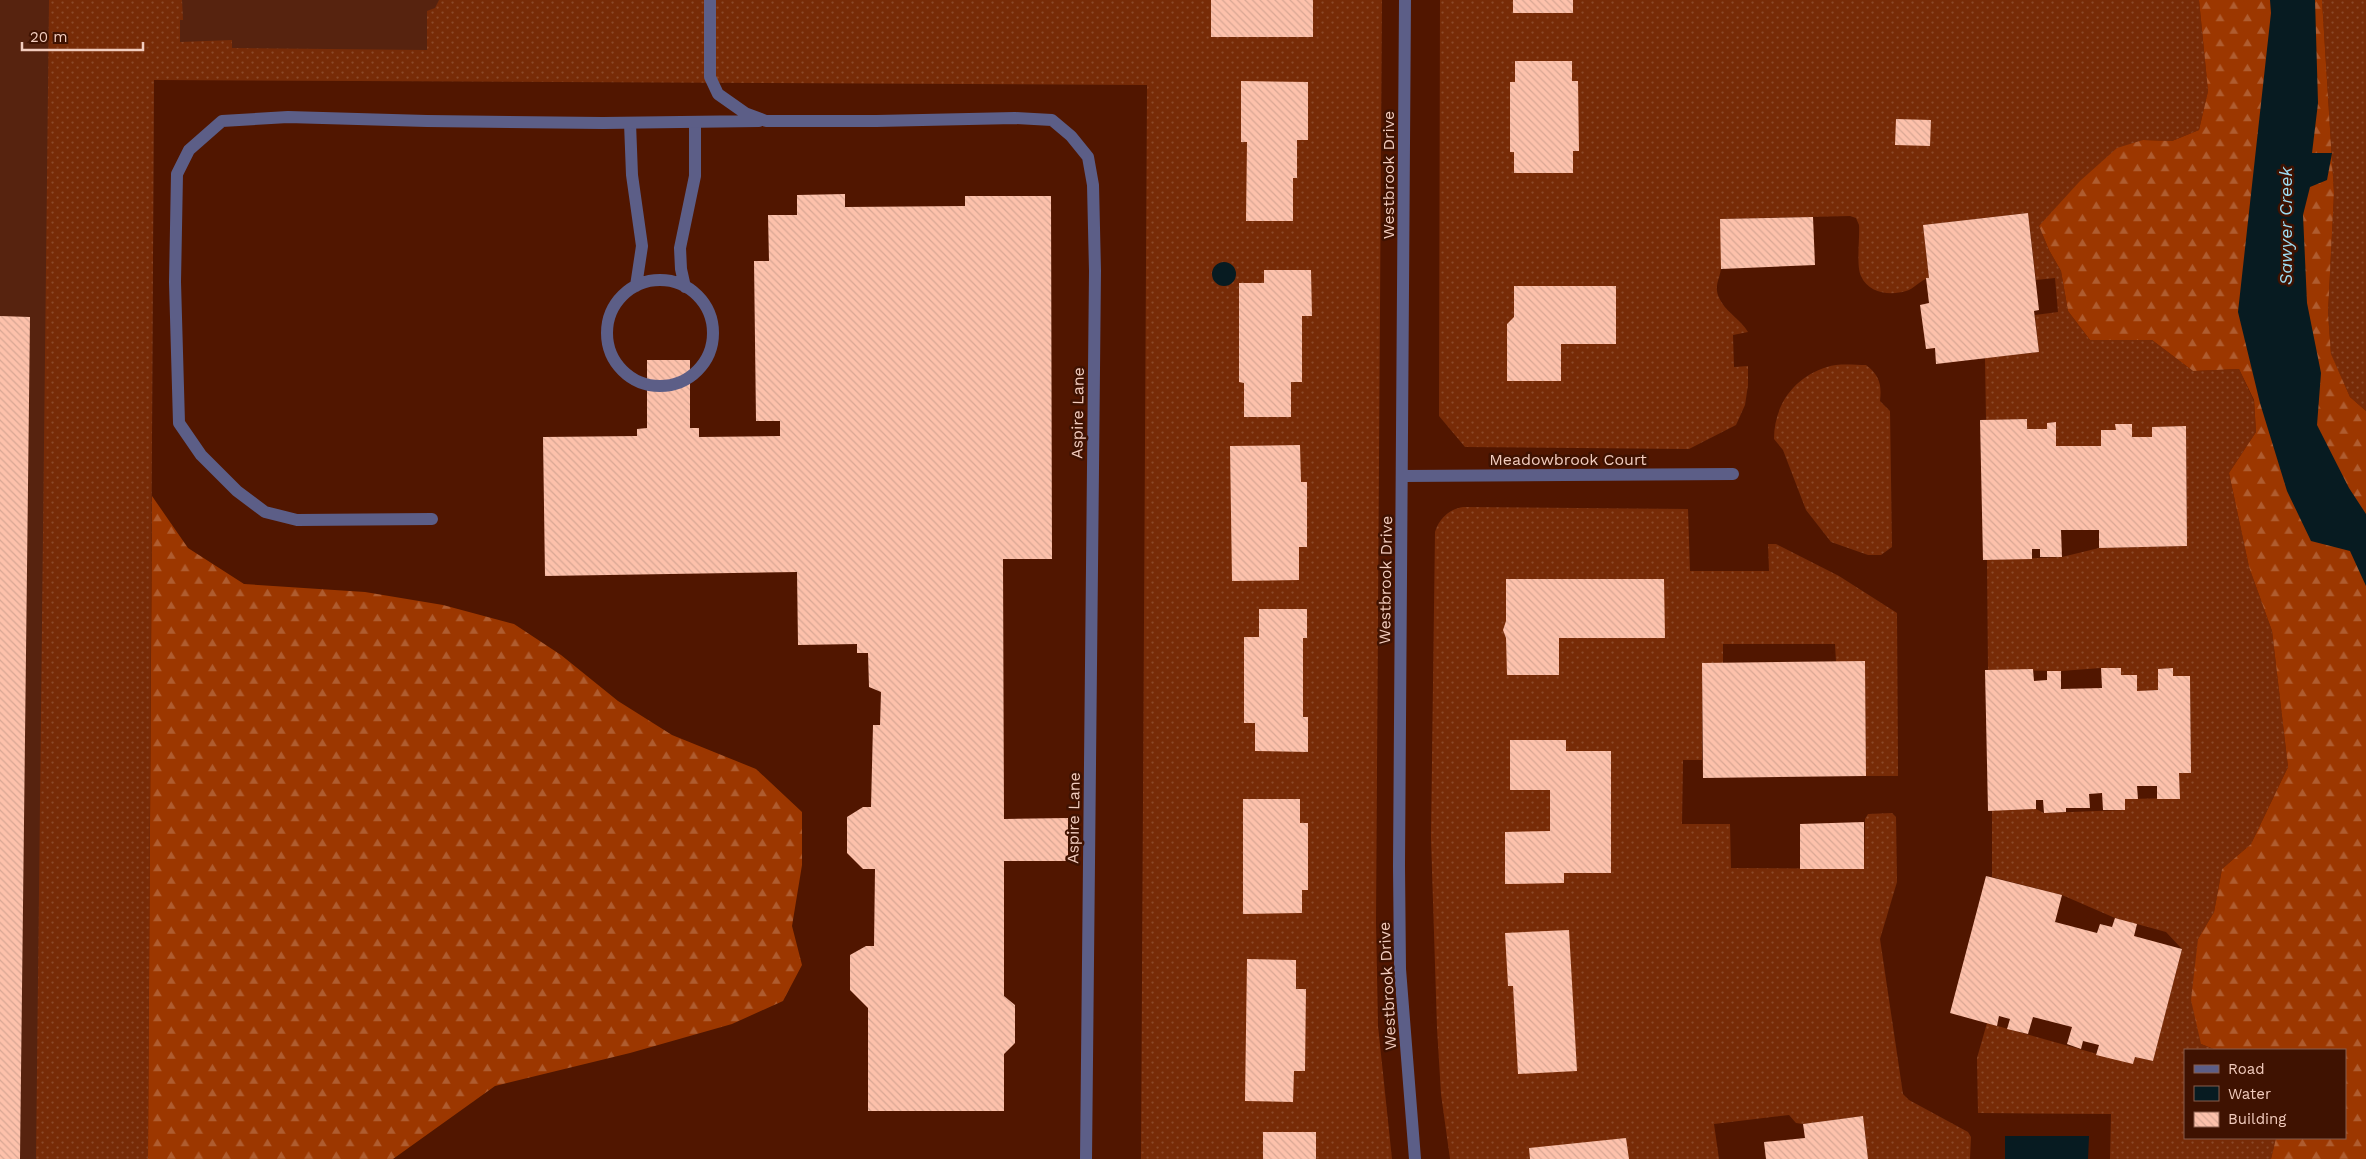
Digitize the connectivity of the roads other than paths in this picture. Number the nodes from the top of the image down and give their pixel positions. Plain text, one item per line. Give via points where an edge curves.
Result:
1 (710, 0) edge
2 (1405, 0) edge
3 (766, 121) junction
4 (695, 122) junction
5 (630, 124) junction
6 (636, 286) junction
7 (685, 287) junction
8 (1733, 474) dead end
9 (1403, 476) junction
10 (432, 519) dead end
11 (1086, 1159) edge
12 (1415, 1159) edge

1 - 3 street, Aspire Lane via 710,77 718,94 745,113
2 - 9 street, Westbrook Drive
3 - 4 street
3 - 11 street, Aspire Lane via 1052,120 1088,157 1093,185 1095,280
4 - 5 street
4 - 7 street via 695,176 680,248
5 - 6 street via 632,175 642,246
5 - 10 street via 288,117 231,120 222,121 189,150 177,174 175,292 179,423 201,455 237,491 264,512 297,520
6 - 7 street via 667,281
6 - 7 street via 622,296 613,310 607,342 622,371 653,386 671,385 688,378 702,366 711,350 713,332 709,313 700,298
8 - 9 street, Meadowbrook Court
9 - 12 street, Westbrook Drive via 1400,970

